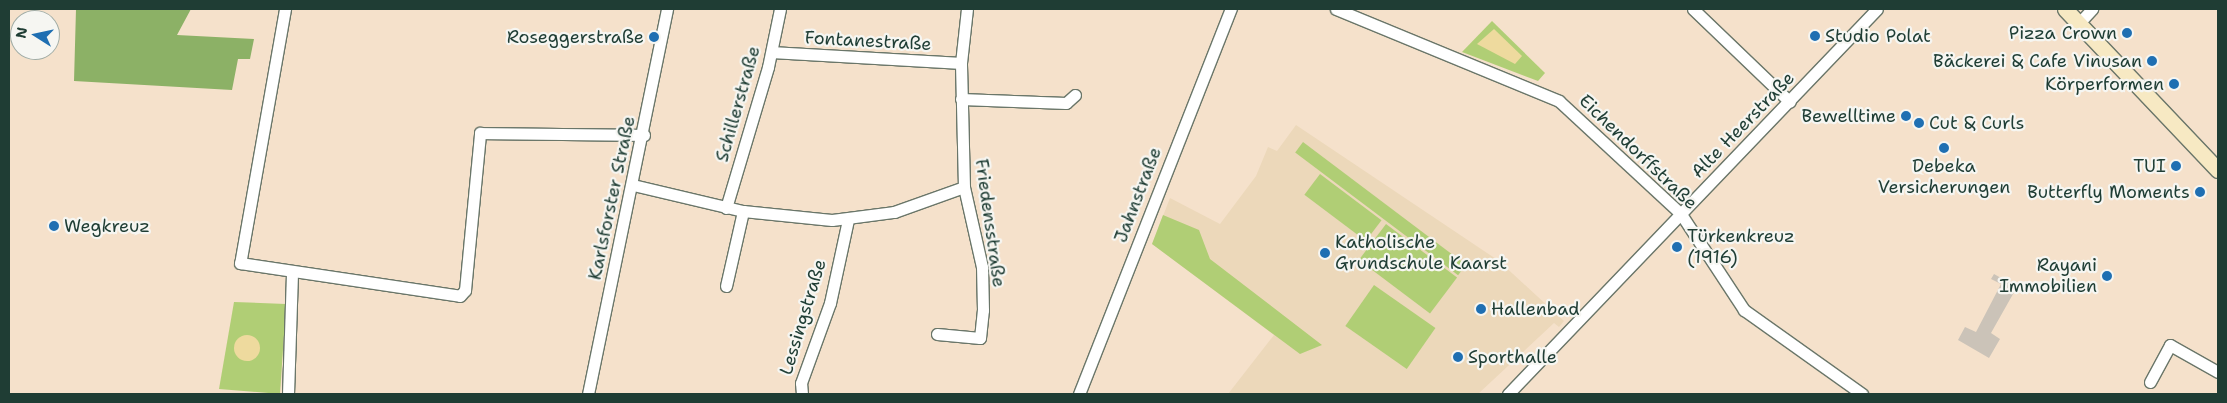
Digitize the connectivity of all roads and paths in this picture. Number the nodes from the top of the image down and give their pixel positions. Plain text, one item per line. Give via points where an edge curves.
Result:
1 (285, 9) edge
2 (667, 9) edge
3 (780, 9) edge
4 (967, 9) edge
5 (1231, 9) edge
6 (1336, 9) edge
7 (1693, 9) edge
8 (1877, 9) edge
9 (2065, 9) edge
10 (2092, 9) edge
11 (2080, 22) junction
12 (772, 52) junction
13 (961, 64) junction
14 (1074, 96) dead end
15 (961, 99) junction
16 (1790, 102) junction
17 (644, 135) junction
18 (2218, 170) edge
19 (633, 185) junction
20 (964, 186) junction
21 (726, 208) junction
22 (743, 211) junction
23 (1682, 214) junction
24 (848, 220) junction
25 (292, 272) junction
26 (726, 286) dead end
27 (937, 334) dead end
28 (2218, 372) edge
29 (2150, 382) dead end
30 (288, 394) edge
31 (588, 394) edge
32 (802, 394) edge
33 (1079, 394) edge
34 (1508, 394) edge
35 (1862, 394) edge

1 - 25 street via 240,263
2 - 17 street, Karlsforster Straße
3 - 12 street, Schillerstraße
4 - 13 street, Friedensstraße
5 - 33 street, Jahnstraße
6 - 23 street, Eichendorffstraße via 1559,101
7 - 16 street
8 - 16 street, Alte Heerstraße
9 - 11 main road
10 - 11 street
11 - 18 main road
12 - 13 street, Fontanestraße
12 - 21 street, Schillerstraße
13 - 15 street, Friedensstraße
14 - 15 street via 1066,103
15 - 20 street, Friedensstraße
16 - 23 street, Alte Heerstraße
17 - 19 street, Karlsforster Straße
17 - 25 street via 480,133 465,290 460,296
19 - 21 street
19 - 31 street, Karlsforster Straße
20 - 24 street via 933,201
20 - 27 street, Friedensstraße via 982,267 980,338
21 - 22 street
22 - 24 street
22 - 26 street
23 - 34 street, Alte Heerstraße
23 - 35 street, Eichendorffstraße via 1744,310
24 - 32 street, Lessingstraße via 830,303 801,383
25 - 30 street
28 - 29 street via 2170,345

